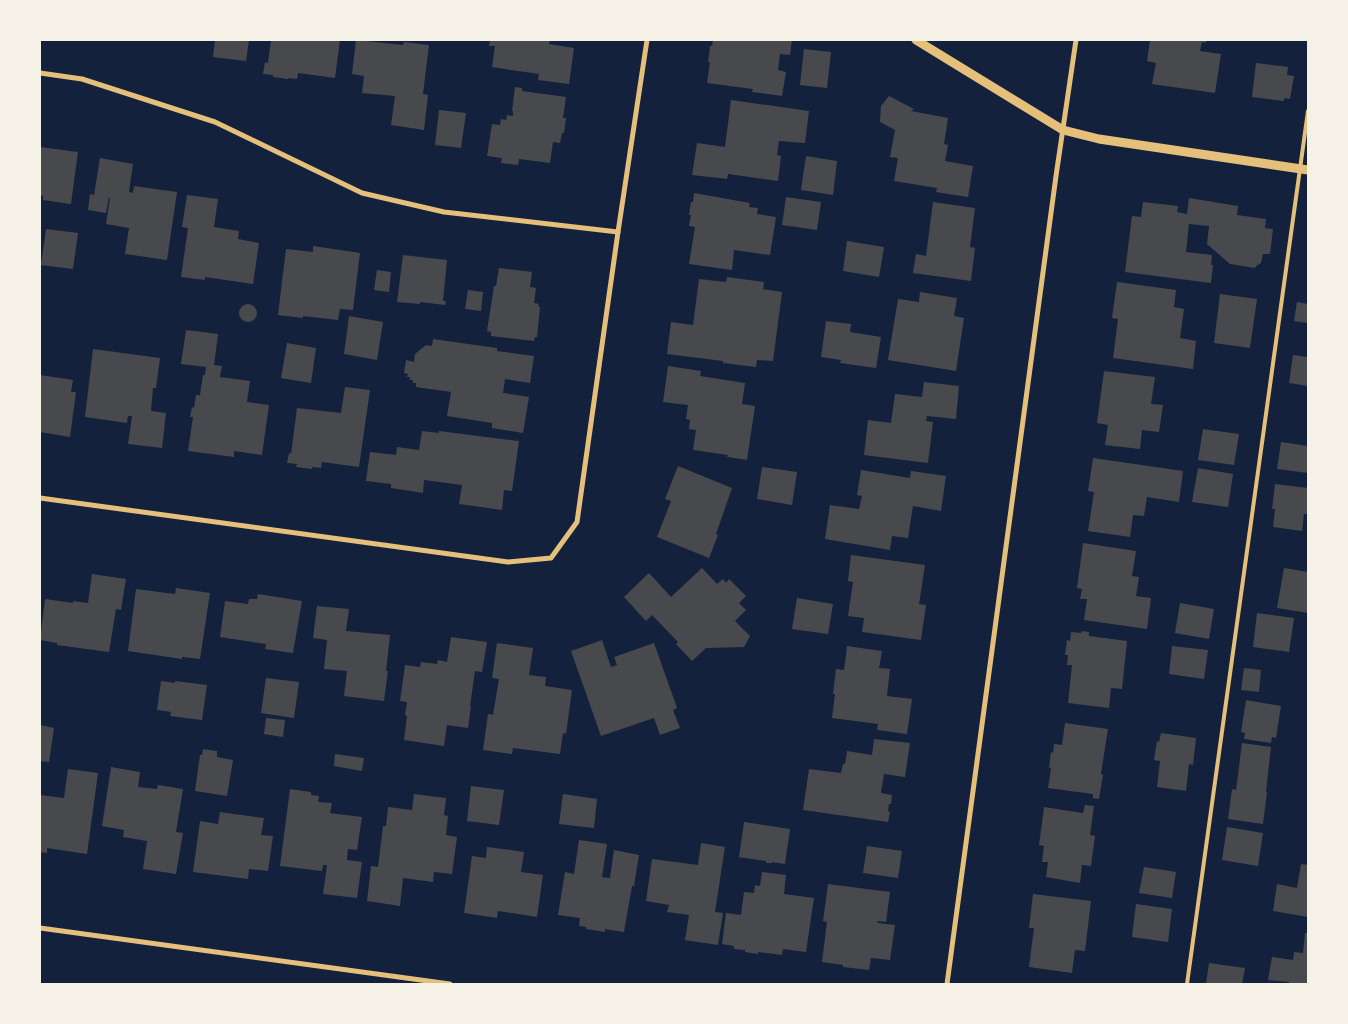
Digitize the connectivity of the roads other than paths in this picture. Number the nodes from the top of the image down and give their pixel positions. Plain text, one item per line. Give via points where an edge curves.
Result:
1 (647, 40) edge
2 (916, 40) edge
3 (1076, 40) edge
4 (40, 73) edge
5 (1308, 111) edge
6 (1062, 130) junction
7 (1304, 169) edge
8 (618, 232) junction
9 (40, 498) edge
10 (40, 928) edge
11 (450, 984) edge
12 (948, 984) edge
13 (1186, 984) edge

1 - 8 street
2 - 6 street
3 - 6 street
4 - 8 street via 82,79 215,122 362,192 444,212
5 - 7 lane
6 - 7 street via 1099,139
6 - 12 street
7 - 13 lane
8 - 9 street via 577,522 551,558 508,562
10 - 11 street

